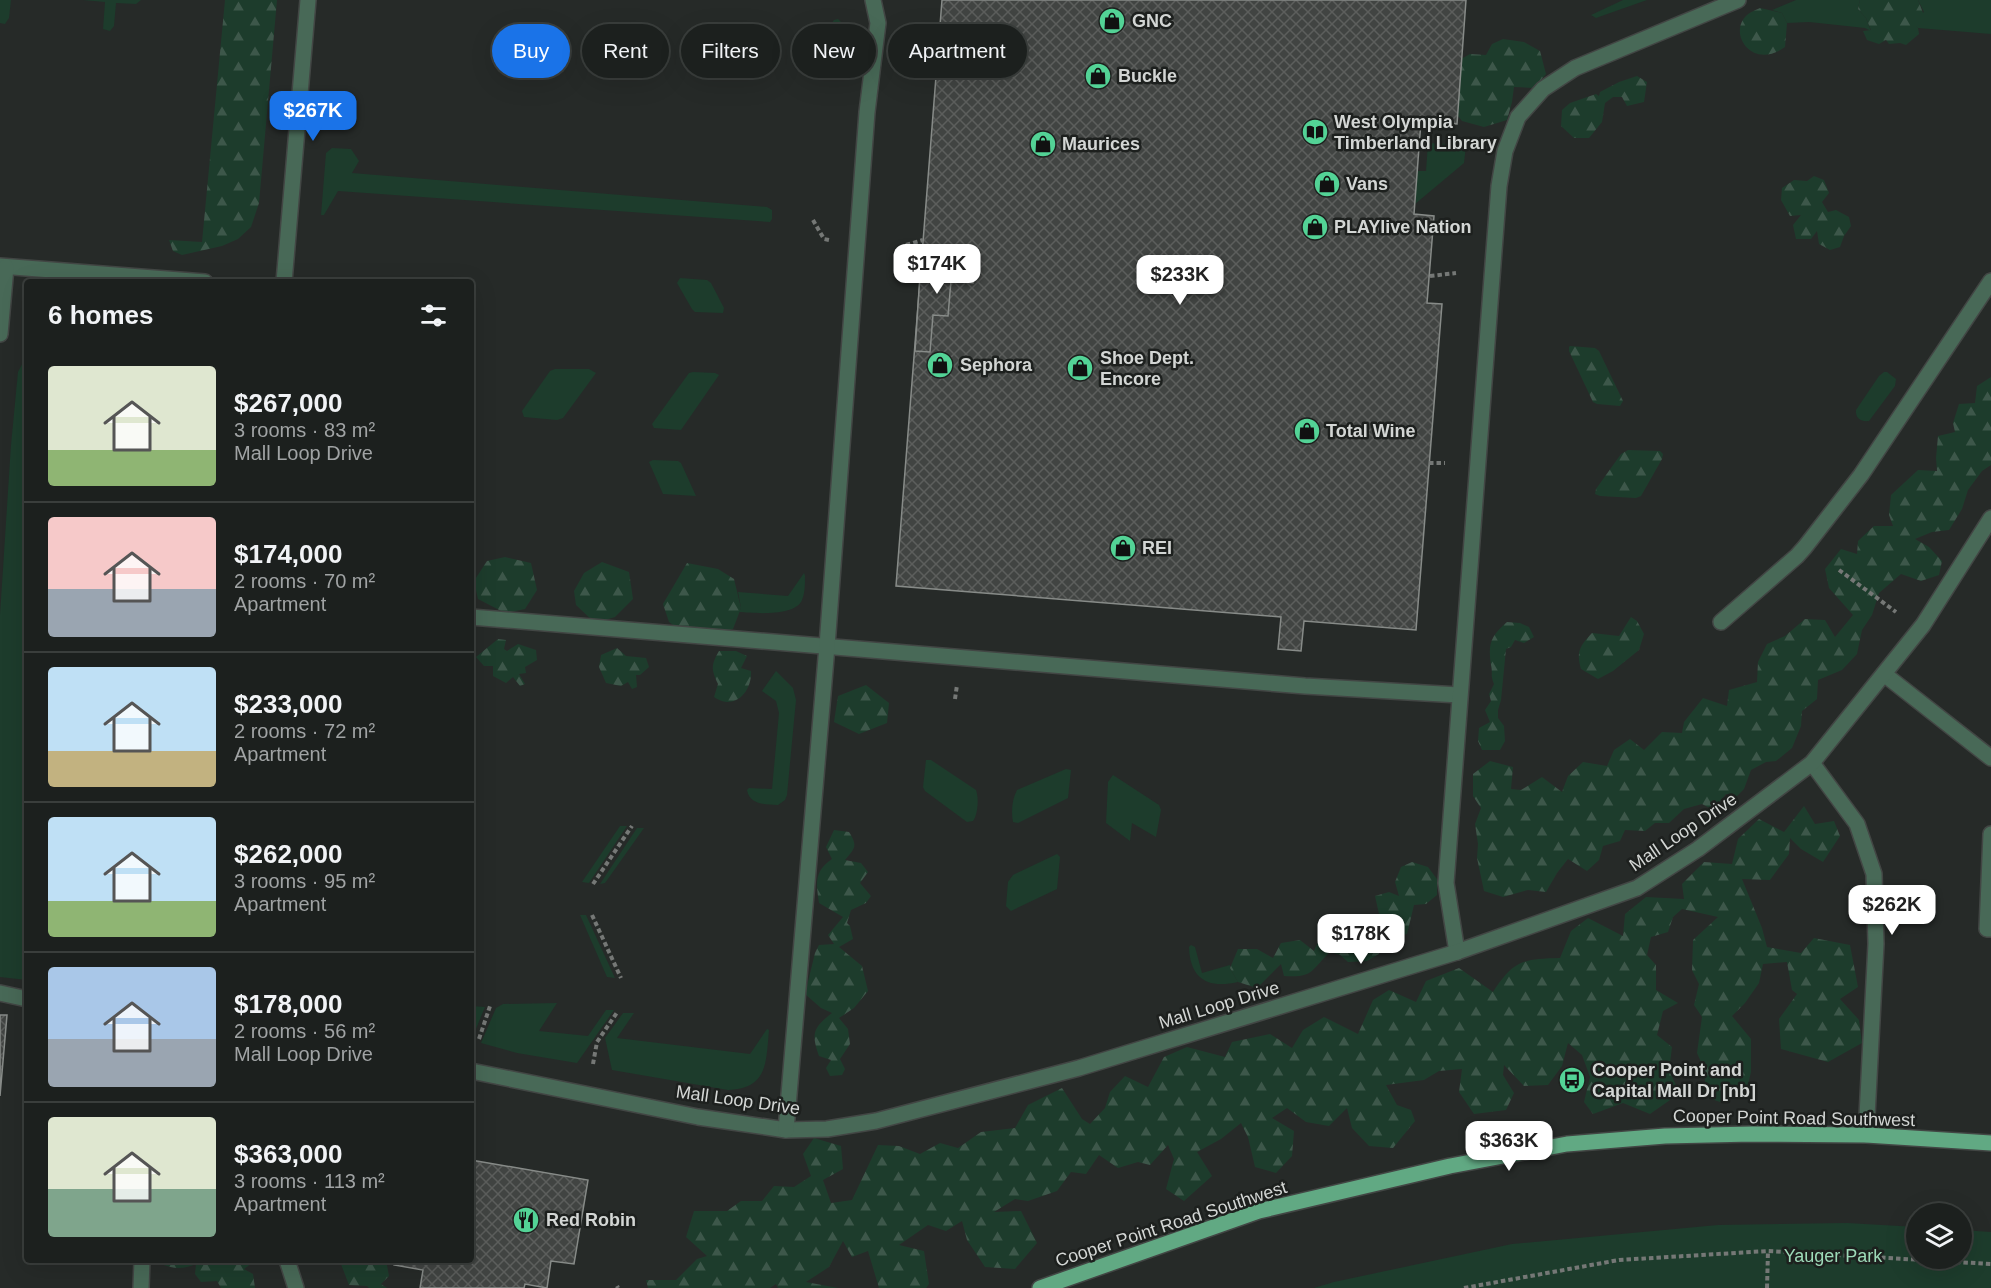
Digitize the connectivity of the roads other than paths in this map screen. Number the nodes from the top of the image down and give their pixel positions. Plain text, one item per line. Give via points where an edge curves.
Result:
1 (308, 0) edge
2 (873, 0) edge
3 (1738, 0) edge
4 (3, 266) edge
5 (167, 279) edge
6 (284, 279) edge
7 (1991, 281) edge
8 (0, 334) edge
9 (1991, 518) edge
10 (474, 617) edge
11 (1721, 622) dead end
12 (827, 646) junction
13 (1884, 674) junction
14 (1459, 695) junction
15 (1991, 758) edge
16 (1812, 763) junction
17 (1991, 834) edge
18 (1991, 846) edge
19 (1991, 929) edge
20 (1457, 952) junction
21 (0, 993) edge
22 (24, 998) edge
23 (474, 1072) edge
24 (786, 1130) junction
25 (1866, 1135) junction
26 (1991, 1143) edge
27 (142, 1263) edge
28 (288, 1263) edge
29 (141, 1288) edge
30 (296, 1288) edge
31 (1040, 1288) edge

1 - 6 street
2 - 12 street via 878,22 862,167
3 - 14 street via 1575,68 1543,89 1518,117 1510,136 1499,186
4 - 5 street
4 - 8 street
7 - 11 street via 1861,475 1797,556
9 - 13 street, Mall Loop Drive via 1923,626
10 - 12 street
12 - 14 street
12 - 24 street
13 - 15 street
13 - 16 street, Mall Loop Drive
14 - 20 street via 1446,883
16 - 20 street, Mall Loop Drive via 1698,849 1637,888
16 - 25 street via 1857,824 1874,874 1876,944
17 - 18 street
18 - 19 street via 1987,929
20 - 24 street, Mall Loop Drive via 1079,1068 951,1102 828,1129
21 - 22 street
23 - 24 street, Mall Loop Drive via 698,1117
25 - 26 main road, Cooper Point Road Southwest
25 - 31 main road, Cooper Point Road Southwest via 1665,1136 1567,1144 1461,1163 1259,1211
27 - 29 street
28 - 30 street

